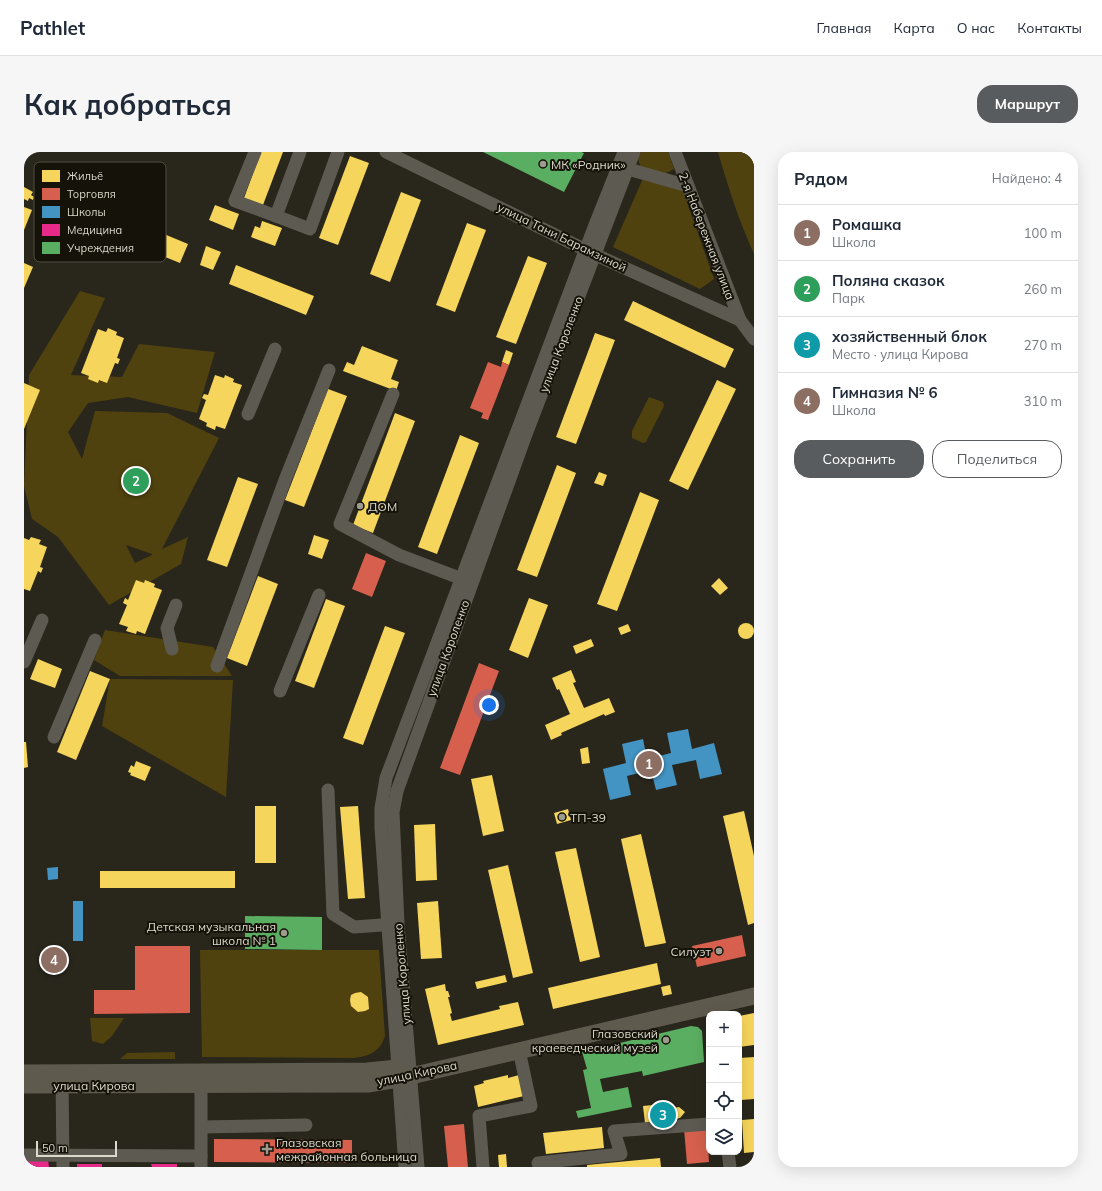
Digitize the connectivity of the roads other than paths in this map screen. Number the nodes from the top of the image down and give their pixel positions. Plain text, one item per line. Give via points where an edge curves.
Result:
1 (255, 152) edge
2 (300, 152) edge
3 (338, 152) edge
4 (386, 152) edge
5 (624, 152) edge
6 (634, 152) edge
7 (675, 152) edge
8 (628, 169) junction
9 (688, 186) junction
10 (276, 216) junction
11 (591, 252) junction
12 (740, 320) junction
13 (754, 339) edge
14 (275, 349) dead end
15 (329, 370) dead end
16 (393, 394) dead end
17 (248, 414) dead end
18 (466, 581) junction
19 (319, 595) dead end
20 (176, 605) dead end
21 (42, 620) dead end
22 (95, 640) dead end
23 (172, 649) dead end
24 (24, 662) edge
25 (217, 666) dead end
26 (280, 691) dead end
27 (54, 737) dead end
28 (328, 790) dead end
29 (393, 924) junction
30 (754, 996) edge
31 (716, 1010) edge
32 (519, 1050) junction
33 (24, 1073) edge
34 (402, 1075) junction
35 (201, 1078) junction
36 (62, 1079) junction
37 (24, 1085) edge
38 (706, 1124) edge
39 (306, 1125) dead end
40 (202, 1127) junction
41 (24, 1155) edge
42 (728, 1155) edge
43 (62, 1161) edge
44 (201, 1162) edge
45 (538, 1163) dead end
46 (405, 1167) edge
47 (418, 1167) edge
48 (483, 1167) edge
49 (730, 1167) edge

1 - 10 street via 235,201
2 - 10 street
3 - 10 street via 310,229
4 - 11 street, улица Тани Барамзиной
5 - 11 street, улица Короленко via 593,230
6 - 8 street, улица Короленко
7 - 9 street, 2-я Набережная улица
8 - 9 street
8 - 11 street, улица Короленко
9 - 12 street, 2-я Набережная улица
11 - 12 street, улица Тани Барамзиной
11 - 18 street, улица Короленко via 525,437
12 - 13 street
14 - 17 street
15 - 25 street via 285,480
16 - 18 street via 340,524 399,554
18 - 29 street, улица Короленко via 397,791 393,812
19 - 26 street
20 - 23 street via 167,628
21 - 24 street
22 - 27 street
28 - 29 street via 333,914 354,927
29 - 34 street, улица Короленко
30 - 31 main road, улица Кирова
31 - 32 main road, улица Кирова
32 - 34 main road, улица Кирова
32 - 48 street via 530,1106 479,1116
33 - 36 main road, улица Кирова
34 - 35 main road, улица Кирова via 367,1071
34 - 46 street, улица Короленко
34 - 47 street, улица Короленко
35 - 36 main road, улица Кирова
35 - 40 street
36 - 37 main road, улица Кирова
36 - 43 street
38 - 45 street via 614,1130 620,1154
39 - 40 street
40 - 44 street
41 - 43 street
42 - 49 street
43 - 44 street

